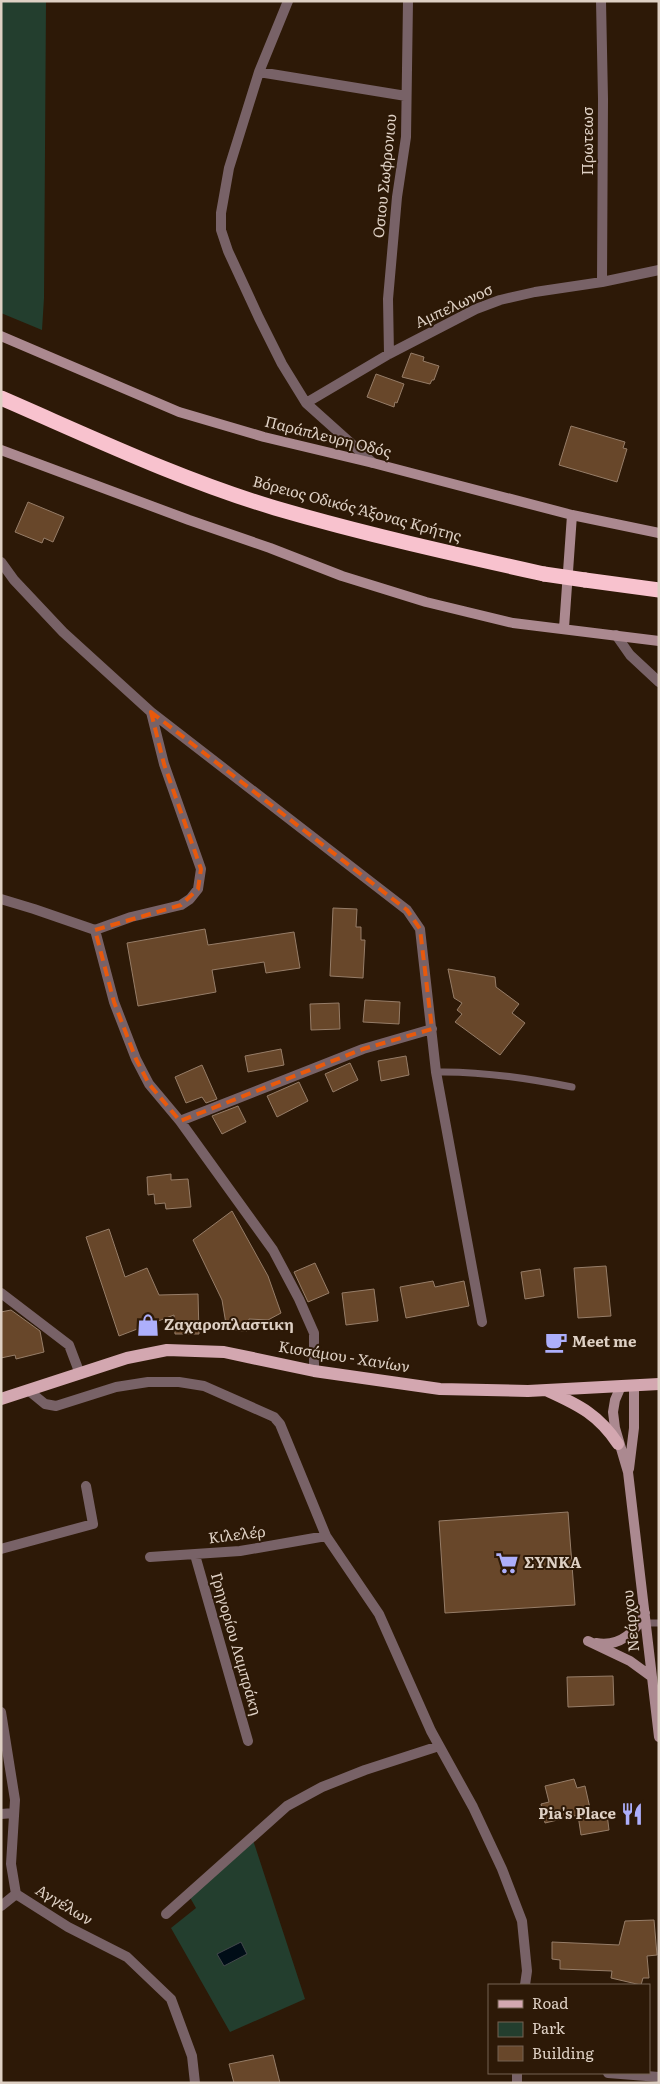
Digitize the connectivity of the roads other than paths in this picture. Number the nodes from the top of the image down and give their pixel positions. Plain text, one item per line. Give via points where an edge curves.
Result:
1 (288, 1) edge
2 (408, 1) edge
3 (601, 1) edge
4 (259, 72) junction
5 (406, 96) junction
6 (659, 270) edge
7 (602, 282) junction
8 (1, 336) edge
9 (389, 354) junction
10 (1, 398) edge
11 (306, 403) junction
12 (1, 450) edge
13 (373, 463) junction
14 (572, 515) junction
15 (659, 534) edge
16 (1, 562) edge
17 (659, 590) edge
18 (564, 628) junction
19 (616, 635) junction
20 (659, 641) edge
21 (659, 682) edge
22 (151, 712) junction
23 (1, 899) edge
24 (95, 930) junction
25 (432, 1029) junction
26 (436, 1072) junction
27 (572, 1087) dead end
28 (180, 1120) junction
29 (1, 1293) edge
30 (482, 1322) dead end
31 (314, 1371) junction
32 (80, 1374) junction
33 (659, 1384) edge
34 (628, 1385) junction
35 (28, 1390) junction
36 (545, 1390) junction
37 (1, 1399) edge
38 (618, 1444) junction
39 (628, 1472) junction
40 (86, 1486) dead end
41 (326, 1536) junction
42 (1, 1549) edge
43 (195, 1555) junction
44 (150, 1558) dead end
45 (646, 1612) junction
46 (646, 1623) junction
47 (659, 1623) edge
48 (652, 1677) junction
49 (657, 1703) edge
50 (1, 1712) edge
51 (659, 1736) edge
52 (248, 1741) dead end
53 (439, 1746) junction
54 (14, 1813) junction
55 (1, 1814) edge
56 (16, 1894) junction
57 (1, 1906) edge
58 (166, 1914) dead end
59 (525, 1984) edge
60 (625, 2074) edge
61 (659, 2076) edge
62 (195, 2083) edge

1 - 4 street
2 - 5 street, Οσιου Σωφρονιου
3 - 7 street, Πρωτεωσ
4 - 5 street
4 - 11 street via 229,168 221,230 259,318
5 - 9 street, Οσιου Σωφρονιου via 406,137 388,300
6 - 7 street, Αμπελωνοσ
7 - 9 street, Αμπελωνοσ via 500,300
8 - 13 street, Παράπλευρη Οδός via 179,412 264,437
9 - 11 street, Αμπελωνοσ
10 - 17 highway, Βόρειος Οδικός Άξονας Κρήτης, bridge via 177,473 274,507 413,545 544,574
11 - 13 street
12 - 18 street via 342,576 426,602 513,623
13 - 14 street, Παράπλευρη Οδός
14 - 15 street, Παράπλευρη Οδός
14 - 18 street
16 - 22 street via 63,632
18 - 19 street
19 - 20 street
19 - 21 street via 630,655
22 - 24 street via 164,764 201,869 198,889 181,905
22 - 25 street via 407,910 420,929
23 - 24 street
24 - 28 street via 114,1002 136,1059 150,1084
25 - 26 street
25 - 28 street via 363,1049
26 - 27 lane via 464,1071
26 - 30 street
28 - 31 street via 273,1250 299,1298 314,1333
29 - 32 street via 69,1345
31 - 32 main road, Κισσάμου - Χανίων via 224,1352 167,1350 127,1358
31 - 36 main road, Κισσάμου - Χανίων via 440,1388
32 - 35 main road, Κισσάμου - Χανίων
33 - 34 main road, Κισσάμου - Χανίων
34 - 36 main road, Κισσάμου - Χανίων
34 - 38 street, Νεάρχου via 615,1400 613,1412
34 - 39 street, Νεάρχου via 632,1442
35 - 37 main road, Κισσάμου - Χανίων
35 - 41 street via 45,1404 56,1406 116,1388 148,1382 179,1382 204,1386 274,1417 280,1424
36 - 38 main road via 593,1416 607,1427
38 - 39 street, Νεάρχου
39 - 45 street, Νεάρχου
40 - 42 street via 93,1524
41 - 43 street, Κιλελέρ via 240,1551
41 - 53 street via 379,1614
43 - 44 street, Κιλελέρ
43 - 52 street, Γρηγορίου Λαμπράκη
45 - 46 street, Νεάρχου
45 - 48 street via 639,1626 626,1637 603,1644 588,1641 630,1661
46 - 47 lane
46 - 48 street, Νεάρχου
48 - 49 street, Νεάρχου
49 - 51 street, Νεάρχου
50 - 54 street, Αγγέλων via 15,1800
53 - 58 street via 339,1780 286,1806
53 - 59 street via 474,1807 514,1898 522,1922 527,1971
54 - 55 street
54 - 56 street, Αγγέλων via 11,1864
56 - 57 street
56 - 62 street, Αγγέλων via 68,1927 127,1957 171,1999 192,2056
60 - 61 street

